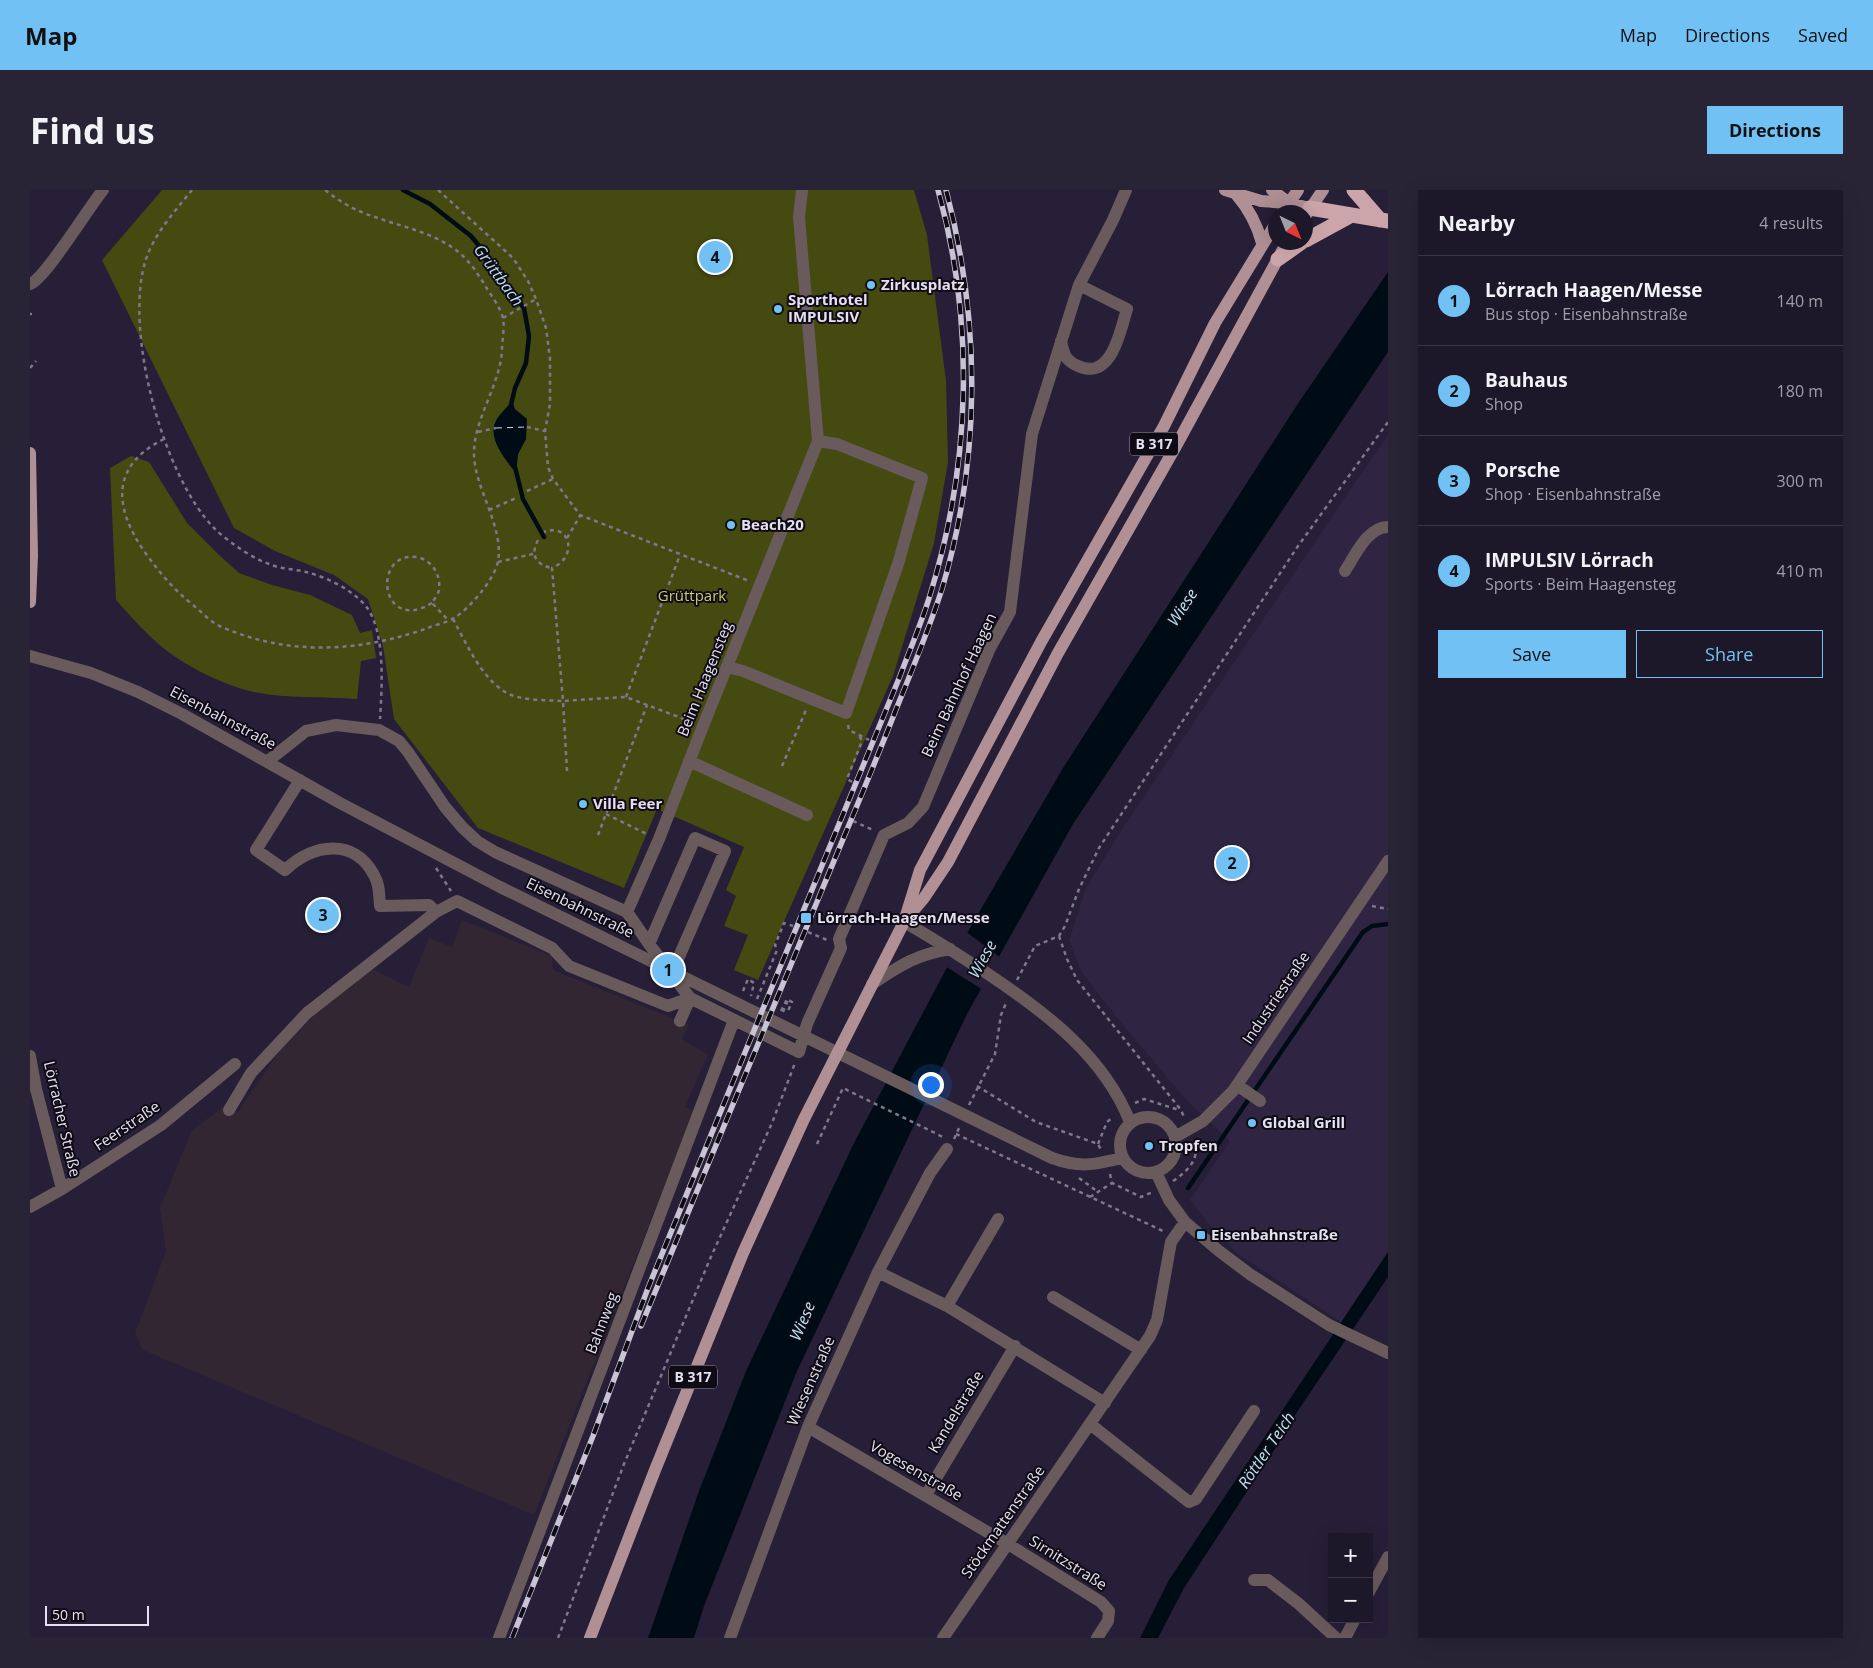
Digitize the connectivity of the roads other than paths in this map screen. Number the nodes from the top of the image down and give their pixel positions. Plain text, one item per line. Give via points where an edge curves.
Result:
1 (103, 190) edge
2 (802, 190) edge
3 (1126, 190) edge
4 (1272, 190) edge
5 (1298, 190) edge
6 (1322, 190) edge
7 (1354, 190) edge
8 (1230, 192) edge
9 (1276, 205) edge
10 (1284, 205) edge
11 (1288, 205) edge
12 (1312, 205) edge
13 (1313, 211) edge
14 (1357, 212) junction
15 (1384, 220) edge
16 (1268, 234) edge
17 (1313, 236) edge
18 (1262, 243) junction
19 (1282, 250) edge
20 (1290, 250) edge
21 (1278, 258) junction
22 (30, 284) edge
23 (1079, 285) junction
24 (1061, 341) junction
25 (818, 441) junction
26 (30, 453) edge
27 (1388, 527) edge
28 (1345, 571) dead end
29 (30, 602) edge
30 (30, 656) edge
31 (727, 668) junction
32 (268, 761) junction
33 (690, 761) junction
34 (300, 780) junction
35 (807, 815) dead end
36 (1388, 861) edge
37 (1384, 876) edge
38 (436, 912) junction
39 (627, 912) junction
40 (904, 922) junction
41 (649, 944) junction
42 (950, 949) junction
43 (671, 976) junction
44 (872, 984) junction
45 (690, 998) junction
46 (680, 1021) dead end
47 (740, 1023) junction
48 (30, 1056) edge
49 (235, 1064) dead end
50 (1242, 1088) junction
51 (1260, 1101) dead end
52 (229, 1110) dead end
53 (1130, 1122) junction
54 (1175, 1137) junction
55 (946, 1143) road end
56 (1122, 1158) junction
57 (1156, 1172) junction
58 (62, 1189) junction
59 (30, 1207) edge
60 (998, 1219) dead end
61 (1186, 1222) junction
62 (878, 1272) junction
63 (1053, 1297) dead end
64 (947, 1306) junction
65 (1015, 1346) junction
66 (1141, 1350) junction
67 (1388, 1353) edge
68 (1105, 1403) junction
69 (1254, 1411) dead end
70 (1090, 1424) junction
71 (808, 1427) junction
72 (926, 1495) junction
73 (1008, 1544) junction
74 (1388, 1557) edge
75 (1254, 1580) dead end
76 (1373, 1585) edge
77 (1353, 1623) edge
78 (499, 1638) edge
79 (590, 1638) edge
80 (730, 1638) edge
81 (943, 1638) edge
82 (1097, 1638) edge
83 (1336, 1638) edge
84 (1345, 1638) edge

1 - 22 street via 48,269
2 - 25 street, Beim Haagensteg via 798,217
3 - 23 street, Beim Bahnhof Haagen
4 - 10 main road
5 - 11 main road
6 - 12 main road
7 - 14 highway
8 - 9 main road
8 - 18 main road via 1248,209
13 - 14 highway
14 - 15 highway
14 - 17 highway
16 - 18 main road, B 317
18 - 40 main road, B 317 via 1215,323 1164,426 1041,642 924,862
19 - 21 main road, B 317
20 - 21 highway
21 - 40 main road, B 317 via 1058,653 948,862
23 - 24 street, Beim Bahnhof Haagen
23 - 24 street via 1127,309 1114,350 1104,363 1095,368 1084,368 1065,357
24 - 47 street, Beim Bahnhof Haagen via 1032,434 1010,612 990,648 923,807 908,823 884,835 839,939 841,948 807,1024 799,1052
25 - 31 street, Beim Haagensteg
25 - 31 street via 838,444 922,478 896,570 846,713 743,671
26 - 29 main road
27 - 28 street via 1381,527 1367,538
30 - 32 street, Eisenbahnstraße via 91,673 138,692
31 - 33 street, Beim Haagensteg
32 - 34 street, Eisenbahnstraße
32 - 39 street via 306,731 336,725 379,730 399,742 425,774 445,807 477,840 495,852
33 - 35 street
33 - 39 street, Beim Haagensteg
34 - 38 street via 256,850 285,870 309,854 336,847 364,862 374,875 380,906 429,905
34 - 56 street, Eisenbahnstraße via 500,887 1052,1158 1082,1166
36 - 37 street, Industriestraße
37 - 50 street, Industriestraße
38 - 45 street via 457,901 552,948 569,966 668,1006
38 - 52 street via 308,1013 251,1073
39 - 41 street
40 - 42 street
40 - 44 main road, B 317
41 - 43 street
41 - 43 street via 695,838 724,850
42 - 44 street via 928,953 905,963
42 - 53 street via 1018,990 1058,1026 1094,1062
43 - 45 street
44 - 79 main road, B 317 via 804,1119 743,1253 654,1470
45 - 46 street
45 - 47 street
47 - 78 street, Bahnweg
48 - 58 street, Lörracher Straße
49 - 58 street, Feerstraße via 161,1125
50 - 51 street
50 - 54 street, Industriestraße via 1190,1130
53 - 54 street via 1148,1116 1157,1118 1165,1122
53 - 56 street via 1120,1139
54 - 57 street via 1173,1159
55 - 62 street, Wiesenstraße
56 - 57 street via 1136,1172
57 - 61 street
58 - 59 street, Feerstraße
60 - 64 street
61 - 66 street, Stöckmattenstraße via 1171,1242 1157,1320
61 - 67 street via 1251,1275 1329,1325
62 - 64 street
62 - 71 street, Wiesenstraße
63 - 66 street
64 - 65 street
65 - 68 street
65 - 72 street, Kandelstraße
66 - 68 street, Stöckmattenstraße
68 - 70 street, Stöckmattenstraße
69 - 70 street via 1196,1499 1189,1502
70 - 73 street, Stöckmattenstraße
71 - 72 street, Vogesenstraße
71 - 80 street, Wiesenstraße
72 - 73 street, Vogesenstraße
73 - 81 street, Stöckmattenstraße
73 - 82 street, Sirnitzstraße via 1101,1602 1109,1611 1108,1620
74 - 76 street
75 - 83 street via 1268,1580
77 - 84 street

